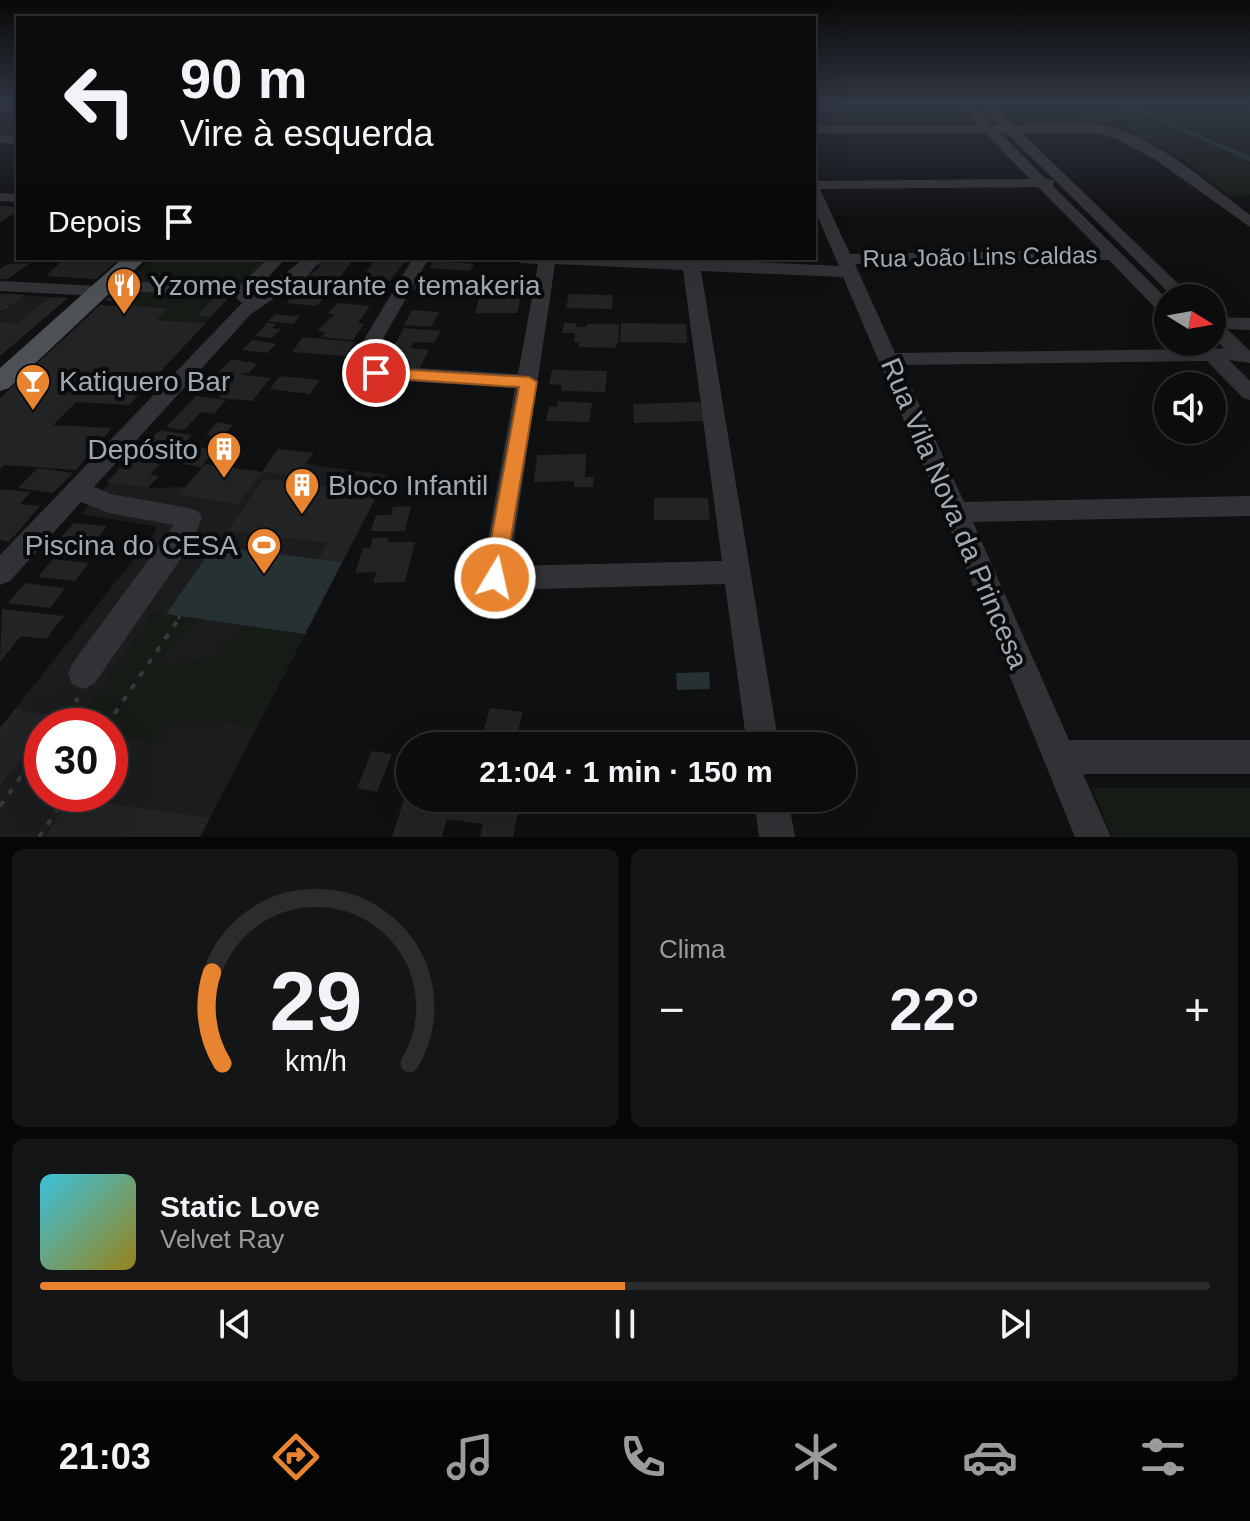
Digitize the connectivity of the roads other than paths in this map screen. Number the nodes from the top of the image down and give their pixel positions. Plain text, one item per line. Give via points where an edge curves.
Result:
1 (1000, 141) edge
2 (1023, 141) edge
3 (1133, 141) edge
4 (1040, 183) junction
5 (1066, 183) junction
6 (816, 194) edge
7 (816, 196) edge
8 (1250, 222) edge
9 (1114, 255) junction
10 (134, 260) edge
11 (276, 260) edge
12 (313, 260) edge
13 (420, 260) edge
14 (547, 260) edge
15 (606, 260) edge
16 (691, 264) junction
17 (848, 265) junction
18 (1170, 284) edge
19 (0, 286) edge
20 (100, 291) junction
21 (1154, 296) edge
22 (244, 301) junction
23 (1226, 324) edge
24 (1250, 324) edge
25 (1226, 338) edge
26 (1154, 350) edge
27 (1214, 356) edge
28 (1245, 357) edge
29 (889, 359) junction
30 (0, 382) edge
31 (529, 382) junction
32 (1250, 393) edge
33 (75, 490) junction
34 (1250, 506) edge
35 (956, 512) junction
36 (736, 572) junction
37 (0, 573) edge
38 (80, 686) road end
39 (761, 732) edge
40 (1060, 757) junction
41 (1250, 757) edge
42 (773, 812) edge
43 (777, 837) edge
44 (1093, 837) edge

1 - 4 street
2 - 5 street
3 - 8 street
4 - 5 street
4 - 6 street
4 - 9 street
5 - 18 street
7 - 17 street, Rua Vila Nova da Princesa
9 - 17 street, Rua João Lins Caldas
9 - 21 street
10 - 20 main road
11 - 22 street
12 - 22 street via 266,293
13 - 31 street via 355,371
14 - 31 street
15 - 16 street, Rua João Lins Caldas
16 - 17 street, Rua João Lins Caldas
16 - 36 street
17 - 29 street, Rua Vila Nova da Princesa
19 - 20 street
20 - 22 street via 119,286
20 - 30 main road
22 - 33 street
23 - 24 street
25 - 28 street
26 - 29 street
27 - 32 street
29 - 35 street, Rua Vila Nova da Princesa
31 - 36 street via 495,578
33 - 37 street
33 - 38 street via 109,503 189,518 184,534
34 - 35 street
35 - 40 street, Rua Vila Nova da Princesa
36 - 39 street
40 - 41 street
40 - 44 street, Rua Vila Nova da Princesa
42 - 43 street

